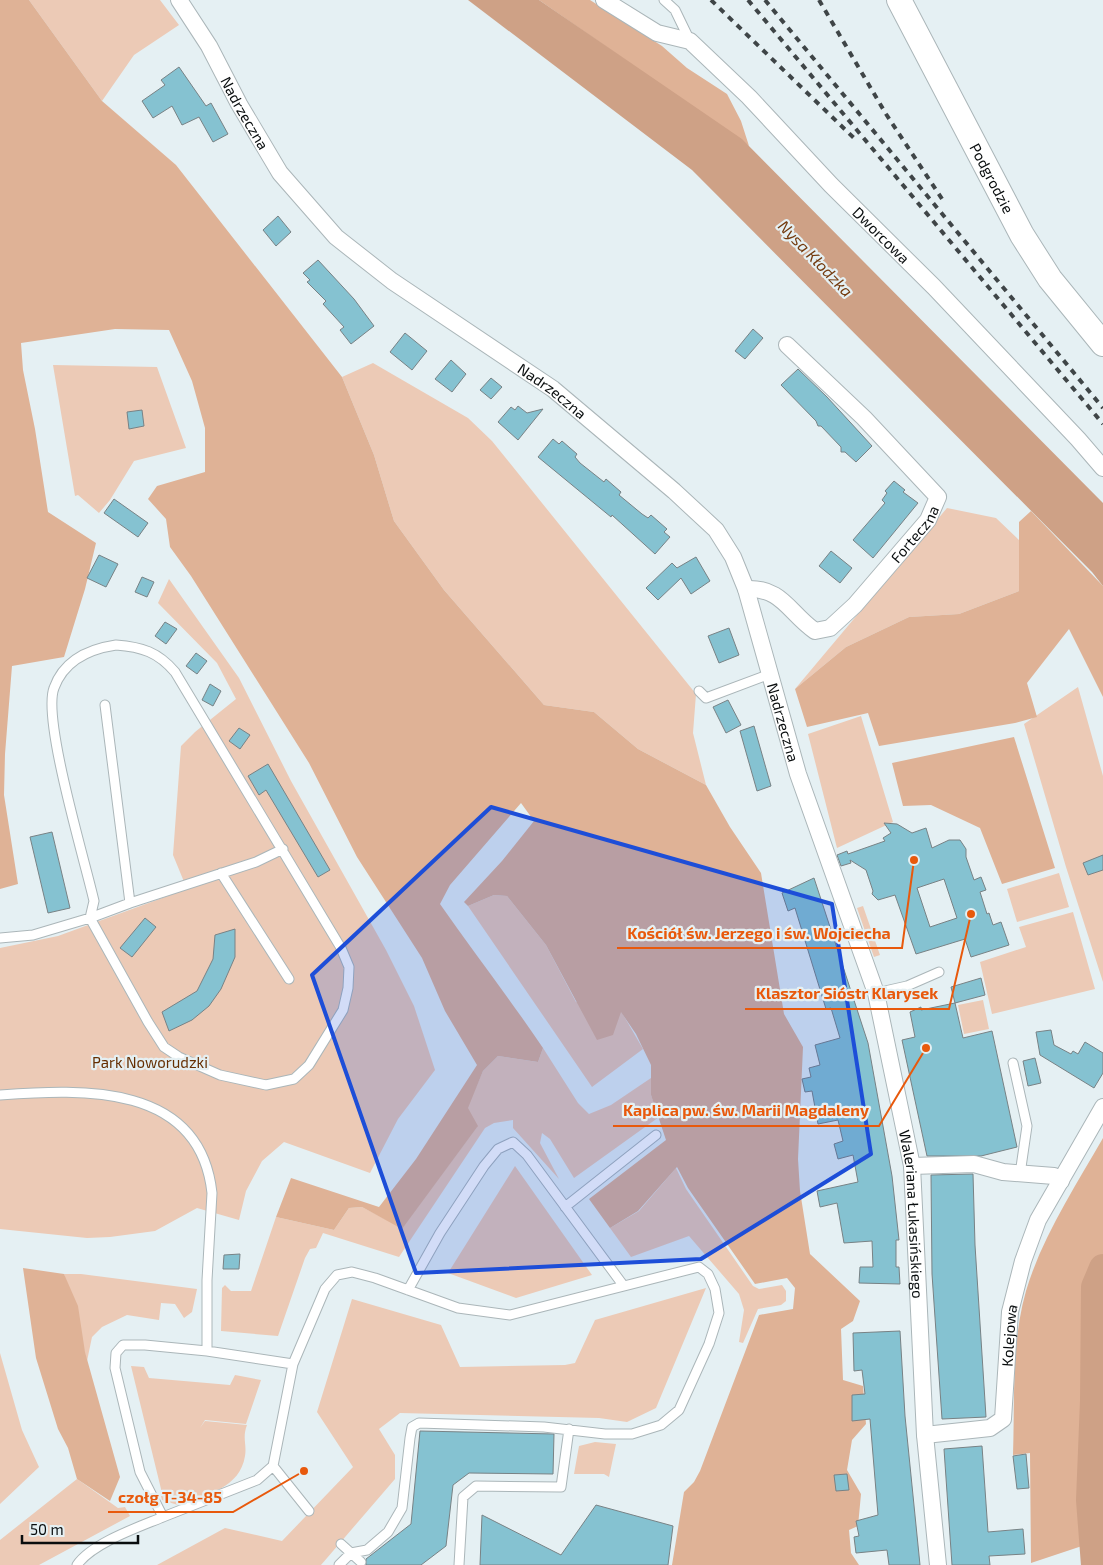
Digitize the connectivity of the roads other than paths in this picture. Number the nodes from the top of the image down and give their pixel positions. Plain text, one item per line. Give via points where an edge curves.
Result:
1 (179, 0) edge
2 (604, 0) edge
3 (664, 0) edge
4 (899, 0) edge
5 (690, 41) junction
6 (788, 344) dead end
7 (1103, 344) edge
8 (1103, 468) edge
9 (746, 589) junction
10 (770, 674) junction
11 (699, 691) dead end
12 (105, 705) dead end
13 (824, 847) joint
14 (284, 849) junction
15 (221, 873) junction
16 (130, 902) junction
17 (90, 918) junction
18 (0, 938) edge
19 (939, 972) dead end
20 (289, 979) dead end
21 (876, 993) junction
22 (1013, 1063) dead end
23 (0, 1095) edge
24 (1103, 1107) edge
25 (656, 1134) dead end
26 (912, 1166) junction
27 (1020, 1174) junction
28 (1061, 1181) junction
29 (565, 1207) junction
30 (623, 1285) junction
31 (408, 1290) junction
32 (207, 1352) junction
33 (293, 1364) junction
34 (569, 1429) junction
35 (924, 1435) junction
36 (273, 1466) junction
37 (309, 1511) dead end
38 (163, 1517) junction
39 (341, 1544) dead end
40 (351, 1553) junction
41 (361, 1562) dead end
42 (77, 1565) edge
43 (339, 1565) edge
44 (459, 1565) edge
45 (938, 1565) edge

1 - 9 street, Nadrzeczna via 210,46 239,104 280,173 318,218 357,255 553,389 674,491 716,530 733,557
2 - 5 street via 657,33
3 - 5 lane, Dworcowa via 675,10
4 - 7 main road, Podgrodzie via 1022,235 1050,279
5 - 8 street, Dworcowa via 934,287
6 - 9 street, Forteczna via 938,497 928,520 855,605 830,628 815,631 772,592 761,588
9 - 10 street, Nadrzeczna
10 - 11 lane via 706,698
10 - 13 street, Nadrzeczna via 798,774
12 - 16 lane
13 - 21 street, Waleriana Łukasińskiego
14 - 15 lane
14 - 17 lane via 349,967 343,1010 309,1065 294,1080 266,1085 220,1075 164,1047
14 - 17 lane via 166,662 137,646 101,647 66,665 53,690 51,709 94,901
15 - 16 lane
15 - 20 lane
16 - 17 lane
17 - 18 lane via 33,935
19 - 21 lane via 907,986
21 - 26 street, Waleriana Łukasińskiego
22 - 27 lane via 1026,1126
23 - 32 lane via 113,1094 146,1105 178,1123 186,1132 207,1169 212,1194
24 - 28 street, Kolejowa
25 - 29 lane
26 - 27 street via 974,1164
26 - 35 street, Waleriana Łukasińskiego
27 - 28 street via 1054,1176
28 - 35 street, Kolejowa via 1038,1220 1010,1312 1003,1420 990,1428
29 - 30 lane
29 - 31 lane via 528,1155 513,1142 498,1149 440,1233
30 - 31 lane via 510,1316 458,1308
30 - 34 lane via 699,1267 708,1274 715,1289 719,1313 709,1344 680,1410 661,1425 632,1434
31 - 33 lane via 352,1272 337,1274 325,1289
32 - 33 lane
32 - 38 lane via 123,1345 116,1353 114,1368 140,1472
33 - 36 lane
34 - 40 lane via 419,1423 412,1427 402,1508 388,1532 367,1550
34 - 44 lane via 561,1487 476,1486 464,1497
35 - 45 street, Waleriana Łukasińskiego
36 - 37 lane
36 - 38 lane via 258,1480
38 - 42 lane via 101,1546
39 - 40 lane
40 - 41 lane
40 - 43 lane

